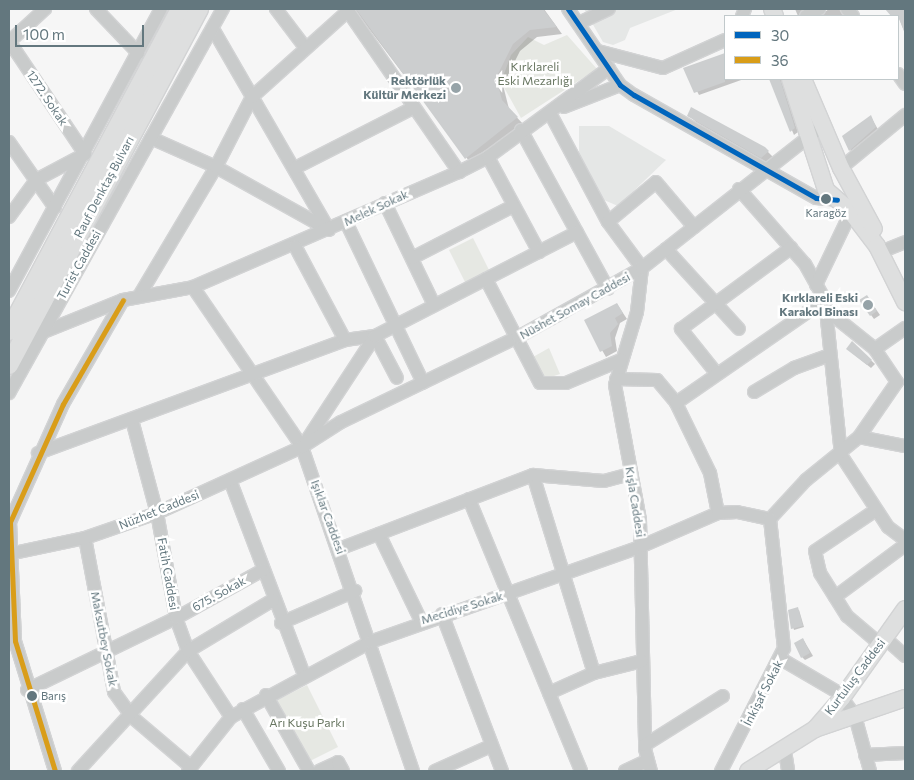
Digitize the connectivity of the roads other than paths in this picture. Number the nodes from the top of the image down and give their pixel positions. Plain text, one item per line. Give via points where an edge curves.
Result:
1 (45, 9) edge
2 (96, 9) edge
3 (161, 9) edge
4 (180, 9) edge
5 (199, 9) edge
6 (223, 9) edge
7 (276, 9) edge
8 (568, 9) edge
9 (609, 9) edge
10 (819, 9) edge
11 (347, 10) edge
12 (808, 15) edge
13 (579, 24) junction
14 (213, 29) junction
15 (724, 40) edge
16 (9, 42) edge
17 (304, 46) junction
18 (598, 51) junction
19 (138, 53) junction
20 (609, 68) junction
21 (790, 80) edge
22 (803, 80) edge
23 (620, 84) junction
24 (252, 97) junction
25 (413, 108) junction
26 (550, 113) junction
27 (905, 115) edge
28 (824, 126) junction
29 (521, 130) junction
30 (806, 136) junction
31 (150, 138) junction
32 (9, 142) edge
33 (85, 154) junction
34 (488, 157) junction
35 (216, 167) junction
36 (295, 168) junction
37 (841, 168) junction
38 (763, 170) junction
39 (459, 172) junction
40 (820, 177) junction
41 (36, 180) junction
42 (739, 189) junction
43 (851, 189) junction
44 (837, 200) junction
45 (386, 203) junction
46 (513, 206) junction
47 (55, 208) junction
48 (851, 212) junction
49 (9, 217) edge
50 (346, 222) junction
51 (608, 222) junction
52 (694, 227) junction
53 (329, 230) junction
54 (577, 232) junction
55 (905, 242) edge
56 (295, 246) junction
57 (791, 248) junction
58 (666, 249) junction
59 (888, 249) junction
60 (538, 252) junction
61 (412, 258) junction
62 (642, 268) junction
63 (486, 279) junction
64 (905, 283) edge
65 (816, 285) junction
66 (193, 287) junction
67 (608, 289) junction
68 (9, 291) edge
69 (139, 296) junction
70 (122, 300) junction
71 (718, 302) junction
72 (905, 302) edge
73 (434, 305) junction
74 (827, 306) junction
75 (396, 324) junction
76 (905, 328) edge
77 (739, 329) dead end
78 (9, 331) edge
79 (41, 333) junction
80 (375, 336) junction
81 (518, 337) junction
82 (344, 340) junction
83 (876, 349) junction
84 (829, 355) junction
85 (621, 360) junction
86 (9, 365) edge
87 (717, 374) junction
88 (253, 377) junction
89 (397, 378) dead end
90 (616, 379) junction
91 (423, 383) junction
92 (901, 386) edge
93 (754, 392) dead end
94 (9, 393) edge
95 (676, 403) junction
96 (132, 420) junction
97 (859, 437) junction
98 (905, 446) edge
99 (302, 447) junction
100 (38, 453) junction
101 (841, 455) junction
102 (631, 474) junction
103 (533, 475) junction
104 (230, 480) junction
105 (469, 499) junction
106 (876, 510) junction
107 (157, 513) junction
108 (718, 513) junction
109 (770, 519) junction
110 (379, 534) junction
111 (85, 538) junction
112 (905, 540) edge
113 (905, 545) edge
114 (642, 546) junction
115 (10, 549) edge
116 (339, 549) junction
117 (263, 570) junction
118 (563, 575) junction
119 (355, 591) junction
120 (508, 594) junction
121 (835, 597) junction
122 (273, 600) junction
123 (905, 609) edge
124 (442, 614) junction
125 (176, 618) junction
126 (421, 621) junction
127 (280, 623) junction
128 (883, 641) junction
129 (370, 642) junction
130 (12, 643) edge
131 (105, 651) junction
132 (188, 651) junction
133 (905, 656) edge
134 (781, 659) junction
135 (642, 661) junction
136 (594, 673) junction
137 (304, 675) junction
138 (27, 690) junction
139 (549, 693) junction
140 (266, 695) junction
141 (723, 696) dead end
142 (843, 697) junction
143 (905, 698) edge
144 (243, 709) junction
145 (855, 716) junction
146 (132, 717) junction
147 (231, 717) junction
148 (814, 729) junction
149 (491, 746) junction
150 (645, 746) junction
151 (785, 750) junction
152 (905, 754) edge
153 (865, 755) junction
154 (648, 766) edge
155 (190, 769) edge
156 (56, 771) edge
157 (78, 771) edge
158 (279, 771) edge
159 (309, 771) edge
160 (319, 771) edge
161 (343, 771) edge
162 (414, 771) edge
163 (435, 771) edge
164 (502, 771) edge
165 (581, 771) edge
166 (625, 771) edge
167 (721, 771) edge
168 (748, 771) edge
169 (788, 771) edge
170 (870, 771) edge

1 - 16 street
2 - 19 street
3 - 19 street
4 - 78 highway, Rauf Denktaş Bulvarı
5 - 86 highway, Rauf Denktaş Bulvarı
6 - 14 street, Turist Caddesi
7 - 17 street
8 - 13 street
9 - 13 street
10 - 12 street
11 - 17 street
11 - 25 street
13 - 18 street
14 - 24 street
14 - 31 street, Turist Caddesi
15 - 18 street via 663,68
16 - 33 street, 1272. Sokak
17 - 24 street
18 - 20 street
19 - 33 street
20 - 23 street
20 - 26 street, Melek Sokak
21 - 30 main road
22 - 28 main road
23 - 26 street, Melek Sokak
23 - 38 street
24 - 35 street
24 - 36 street
25 - 36 street
25 - 39 street
26 - 29 street, Melek Sokak
26 - 51 street
27 - 37 street
28 - 30 street, Nüshet Somay Caddesi
28 - 37 main road
29 - 34 street, Melek Sokak
29 - 54 street
30 - 38 street, Nüshet Somay Caddesi
30 - 40 main road
31 - 35 street
31 - 79 street, Turist Caddesi
32 - 41 street
33 - 41 street
33 - 47 street
34 - 39 street, Melek Sokak
34 - 46 street
35 - 53 street
35 - 69 street
36 - 53 street
37 - 40 main road
37 - 43 main road
38 - 42 street, Nüshet Somay Caddesi
38 - 44 street via 816,198
39 - 45 street, Melek Sokak
40 - 44 main road
41 - 47 street
41 - 49 street
42 - 52 street, Nüshet Somay Caddesi
42 - 57 street
43 - 44 main road
43 - 59 main road
44 - 48 main road
45 - 50 street, Melek Sokak
45 - 61 street
46 - 60 street
46 - 61 street
47 - 68 street
48 - 65 street
48 - 72 main road via 876,246
50 - 53 street, Melek Sokak
50 - 75 street
51 - 52 street via 656,182
51 - 62 street
52 - 58 street, Nüshet Somay Caddesi
53 - 56 street, Melek Sokak
54 - 60 street
54 - 67 street
55 - 59 street
56 - 66 street, Melek Sokak
56 - 82 street
57 - 65 street
57 - 71 street
58 - 62 street, Nüshet Somay Caddesi
58 - 71 street
59 - 64 main road
60 - 63 street
61 - 73 street
62 - 67 street, Nüshet Somay Caddesi
62 - 85 street, Kışla Caddesi via 637,312
63 - 73 street
63 - 81 street
65 - 74 street
66 - 69 street, Melek Sokak
66 - 88 street, Işıklar Caddesi
67 - 81 street, Nüshet Somay Caddesi
69 - 70 street, Melek Sokak
70 - 79 street, Melek Sokak
70 - 100 street
71 - 77 street
71 - 87 street via 681,329
73 - 75 street
74 - 83 street
74 - 84 street
74 - 87 street
75 - 80 street
75 - 91 street
76 - 83 street
79 - 94 street, Turist Caddesi
80 - 82 street
80 - 89 street
80 - 99 street
81 - 85 street via 540,383 566,384
81 - 91 street, Nüshet Somay Caddesi
82 - 88 street
83 - 92 street
84 - 93 street via 794,368
84 - 101 street
85 - 90 street, Kışla Caddesi
87 - 95 street
88 - 96 street
88 - 99 street, Işıklar Caddesi
90 - 95 street via 657,380
90 - 102 street, Kışla Caddesi via 615,405
91 - 99 street, Nüshet Somay Caddesi
92 - 97 street
95 - 108 street via 710,473
96 - 100 street
96 - 107 street, Fatih Caddesi
97 - 98 street
97 - 101 street
99 - 104 street, Nüzhet Caddesi
99 - 116 street, Işıklar Caddesi
100 - 115 street via 10,522
101 - 106 street
101 - 109 street via 806,480
102 - 103 street via 604,481
102 - 114 street, Kışla Caddesi
103 - 105 street
103 - 118 street
104 - 107 street, Nüzhet Caddesi
104 - 117 street
105 - 110 street
105 - 120 street
106 - 112 street
106 - 121 street via 815,551 820,573
107 - 111 street, Nüzhet Caddesi
107 - 125 street, Fatih Caddesi
108 - 109 street, Mecidiye Sokak via 737,512
108 - 114 street, Mecidiye Sokak
109 - 134 street, İnkişaf Sokak via 785,628
110 - 116 street
110 - 126 street
111 - 115 street, Nüzhet Caddesi
111 - 131 street, Maksutbey Sokak
113 - 121 street
114 - 118 street, Mecidiye Sokak
114 - 135 street, Kışla Caddesi
115 - 130 street
116 - 119 street, Işıklar Caddesi
117 - 122 street
117 - 125 street, 675. Sokak
118 - 120 street, Mecidiye Sokak
118 - 136 street
119 - 127 street
119 - 129 street, Işıklar Caddesi
120 - 124 street, Mecidiye Sokak
120 - 139 street
121 - 128 street via 847,616
122 - 127 street
122 - 132 street
123 - 128 main road, Kurtuluş Caddesi
124 - 126 street, Mecidiye Sokak
124 - 149 street
125 - 131 street, 675. Sokak
125 - 132 street, Fatih Caddesi
126 - 129 street, Mecidiye Sokak
127 - 137 street
128 - 133 street
128 - 142 main road, Kurtuluş Caddesi
129 - 137 street, Mecidiye Sokak
129 - 162 street, Işıklar Caddesi
130 - 138 street
131 - 138 street, 675. Sokak
131 - 146 street, Maksutbey Sokak via 114,692
132 - 146 street
132 - 147 street, Fatih Caddesi
134 - 142 street
134 - 167 street, İnkişaf Sokak
135 - 136 street
135 - 150 street, Kışla Caddesi
136 - 139 street
137 - 140 street, Mecidiye Sokak
138 - 156 street
139 - 165 street
140 - 144 street, Mecidiye Sokak
140 - 159 street
141 - 150 street
142 - 145 street
142 - 148 main road, Kurtuluş Caddesi
143 - 145 main road
144 - 147 street, Mecidiye Sokak
144 - 158 street
145 - 148 main road
145 - 153 street
146 - 155 street, Maksutbey Sokak
146 - 157 street
147 - 155 street, Mecidiye Sokak
148 - 151 main road, Kurtuluş Caddesi
149 - 163 street
149 - 164 street
150 - 154 street, Kışla Caddesi
151 - 168 main road, Kurtuluş Caddesi
151 - 169 street
152 - 153 street
153 - 170 street
154 - 166 street
160 - 161 street via 338,762

